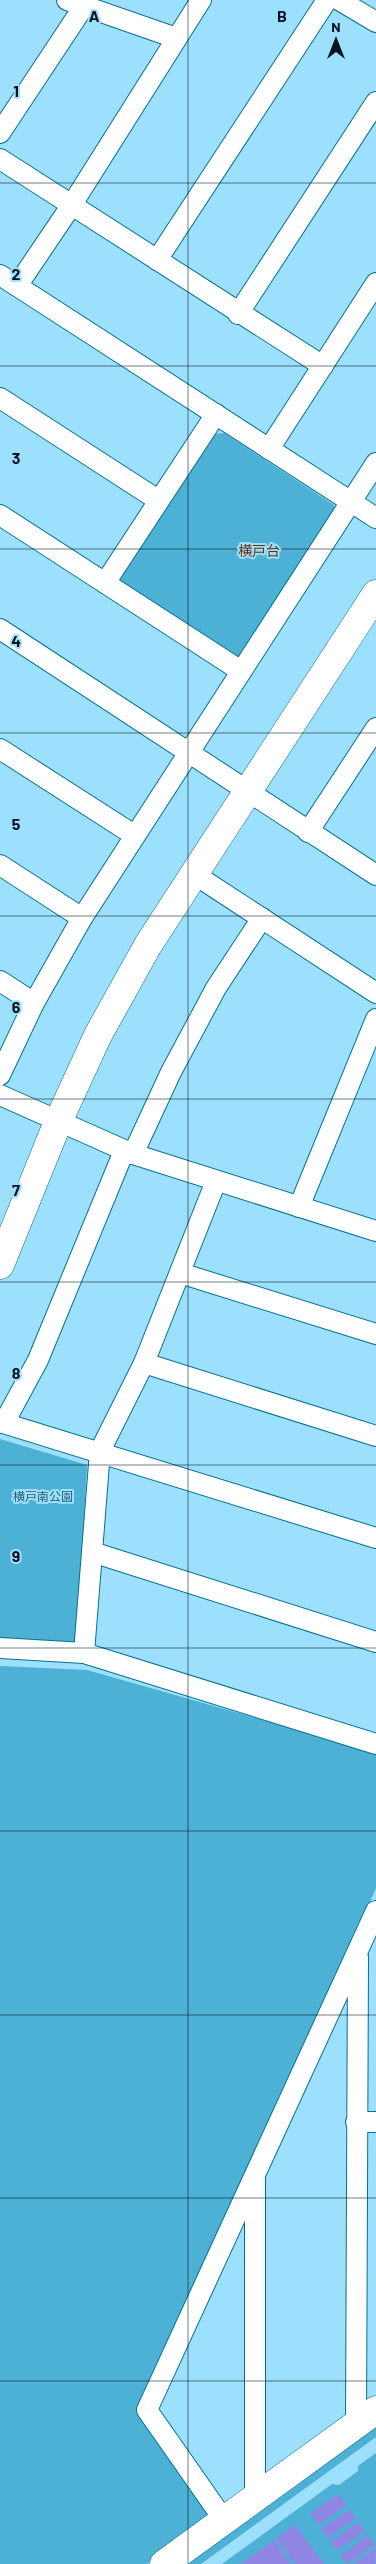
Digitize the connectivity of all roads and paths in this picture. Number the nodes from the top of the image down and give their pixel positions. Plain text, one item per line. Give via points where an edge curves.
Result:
1 (201, 0) edge
2 (327, 0) edge
3 (340, 0) edge
4 (76, 3) edge
5 (376, 22) edge
6 (176, 38) junction
7 (376, 102) edge
8 (0, 133) edge
9 (0, 160) edge
10 (72, 206) junction
11 (157, 260) junction
12 (0, 275) edge
13 (376, 284) edge
14 (17, 286) junction
15 (238, 314) junction
16 (322, 366) junction
17 (0, 398) edge
18 (216, 414) junction
19 (269, 449) junction
20 (376, 463) edge
21 (158, 500) junction
22 (351, 502) junction
23 (0, 515) edge
24 (376, 518) edge
25 (105, 583) junction
26 (376, 594) edge
27 (0, 629) edge
28 (241, 671) junction
29 (376, 728) edge
30 (0, 749) edge
31 (187, 752) junction
32 (369, 754) edge
33 (247, 792) junction
34 (308, 832) junction
35 (134, 835) junction
36 (0, 865) edge
37 (194, 874) junction
38 (376, 875) edge
39 (82, 918) junction
40 (262, 918) junction
41 (0, 981) edge
42 (376, 993) edge
43 (34, 1003) junction
44 (376, 1019) edge
45 (0, 1075) edge
46 (0, 1095) edge
47 (58, 1122) junction
48 (128, 1152) junction
49 (216, 1181) junction
50 (299, 1207) junction
51 (376, 1231) edge
52 (0, 1265) edge
53 (180, 1273) junction
54 (376, 1334) edge
55 (144, 1363) junction
56 (2, 1422) edge
57 (376, 1436) edge
58 (100, 1451) junction
59 (376, 1538) edge
60 (92, 1552) junction
61 (376, 1642) edge
62 (0, 1648) edge
63 (84, 1653) junction
64 (376, 1744) edge
65 (376, 1911) edge
66 (358, 1951) junction
67 (366, 2122) edge
68 (255, 2172) junction
69 (366, 2418) edge
70 (255, 2499) junction
71 (224, 2520) junction
72 (164, 2564) edge

1 - 6 street
2 - 11 street
3 - 5 street
4 - 6 street
4 - 8 street
6 - 10 street
7 - 15 street
9 - 10 street
10 - 11 street
10 - 14 street
11 - 15 street
12 - 14 street
13 - 16 street
14 - 18 street
15 - 16 street
16 - 19 street
17 - 21 street
18 - 19 street
18 - 21 street
19 - 22 street
20 - 22 street
21 - 25 street
22 - 24 street
22 - 28 street
23 - 25 street
25 - 28 street
26 - 33 street
27 - 31 street
28 - 31 street
29 - 32 street
30 - 35 street
31 - 33 street
31 - 35 street
32 - 34 street
33 - 34 street
33 - 37 street
34 - 38 street
35 - 39 street
36 - 39 street
37 - 40 street
37 - 47 street via 148,945 98,1035
39 - 43 street
40 - 42 street
40 - 48 street via 211,996
41 - 43 street
43 - 45 street
44 - 50 street
46 - 47 street
47 - 48 street
47 - 52 street
48 - 49 street
48 - 56 street via 38,1360
49 - 50 street
49 - 53 street
50 - 51 street
53 - 54 street
53 - 55 street
55 - 57 street
55 - 58 street
56 - 58 street
58 - 59 street
58 - 60 street
60 - 61 street
60 - 63 street
62 - 63 street
63 - 64 street
65 - 66 street
66 - 67 street
66 - 68 street
67 - 69 street
68 - 70 street
68 - 71 street via 147,2410
69 - 70 street
70 - 71 street
71 - 72 street

